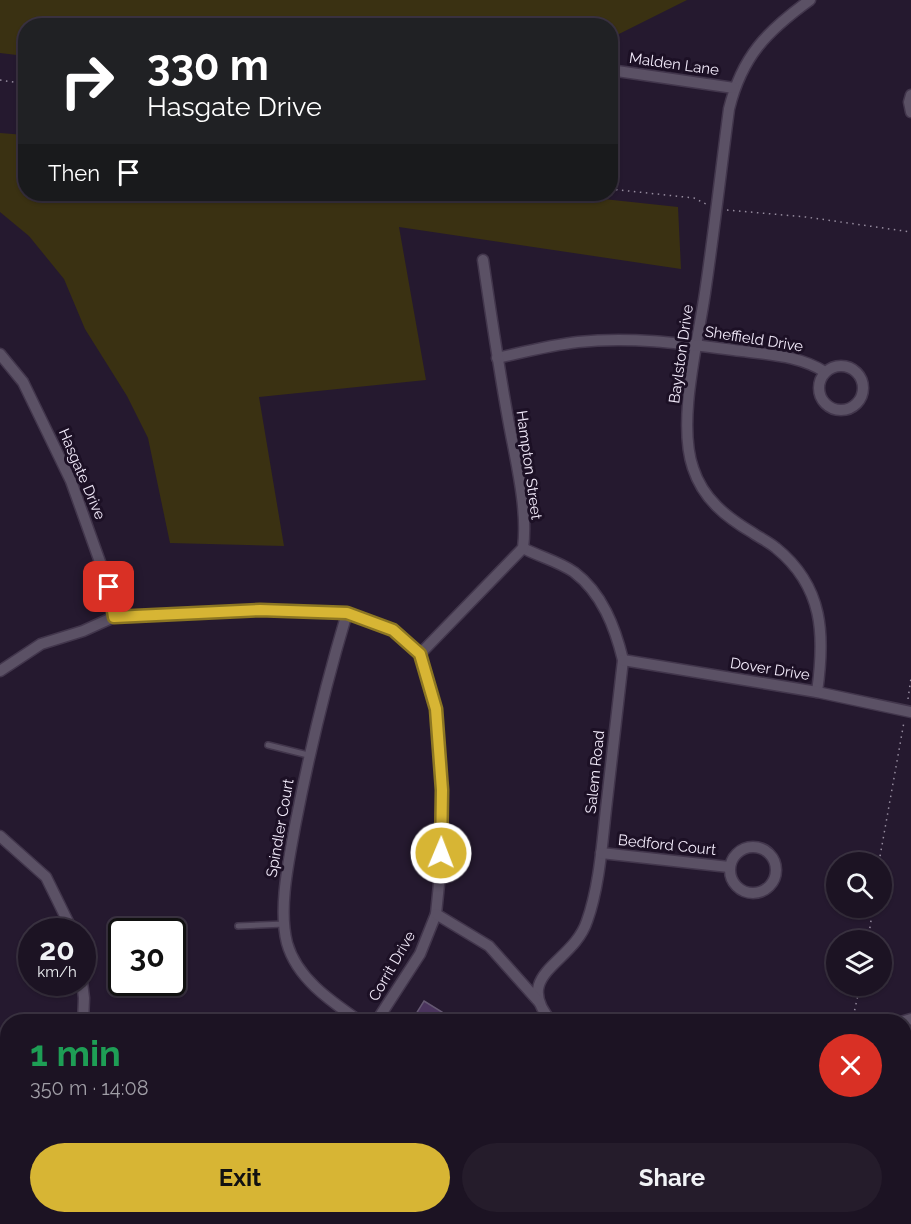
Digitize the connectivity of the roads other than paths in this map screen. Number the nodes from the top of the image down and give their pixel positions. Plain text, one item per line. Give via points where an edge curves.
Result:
1 (810, 0) edge
2 (618, 71) edge
3 (734, 88) junction
4 (911, 95) edge
5 (911, 112) edge
6 (483, 260) dead end
7 (697, 345) junction
8 (0, 354) edge
9 (497, 358) junction
10 (825, 372) junction
11 (523, 548) junction
12 (347, 613) junction
13 (114, 617) junction
14 (420, 654) junction
15 (623, 660) junction
16 (0, 671) edge
17 (817, 692) junction
18 (909, 711) edge
19 (268, 746) dead end
20 (308, 755) junction
21 (0, 836) edge
22 (601, 853) junction
23 (729, 867) junction
24 (436, 914) junction
25 (66, 918) edge
26 (285, 924) junction
27 (238, 926) dead end
28 (82, 996) edge
29 (538, 1002) junction
30 (81, 1014) edge
31 (349, 1014) edge
32 (381, 1014) edge
33 (545, 1014) edge

1 - 3 street, Baylston Drive via 765,37 745,64
2 - 3 street, Malden Lane
3 - 7 street, Baylston Drive
4 - 5 street
6 - 9 street, Hampton Street
7 - 9 street, Sheffield Drive via 627,339 577,342
7 - 10 street, Sheffield Drive via 787,357
7 - 17 street, Baylston Drive via 687,428 693,468 706,495 717,507 776,547 812,591 822,647
8 - 13 street, Hasgate Drive via 23,382 71,481 109,587
9 - 11 street, Hampton Street via 518,471
10 - 10 street, Sheffield Drive via 819,393 827,406 841,410 855,405 863,393 857,373 838,366
11 - 14 street
11 - 15 street, Salem Road via 574,572 592,590 607,613
12 - 13 street via 260,610
12 - 14 street via 393,630
12 - 20 street, Spindler Court
13 - 16 street via 41,644
14 - 24 street, Corrit Drive via 436,709 442,790
15 - 17 street, Dover Drive
15 - 22 street, Salem Road
17 - 18 street, Dover Drive
19 - 20 lane
20 - 26 street, Spindler Court via 286,874
21 - 25 street via 46,877
22 - 23 street, Bedford Court
22 - 29 street, Salem Road via 587,923 571,949 542,977
23 - 23 street, Bedford Court via 737,887 751,893 765,890 775,878 772,856 750,846 736,853
24 - 29 street via 489,946
24 - 32 street, Corrit Drive via 420,954
26 - 27 lane
26 - 31 street, Spindler Court via 288,945 306,978
28 - 30 street
29 - 33 street

